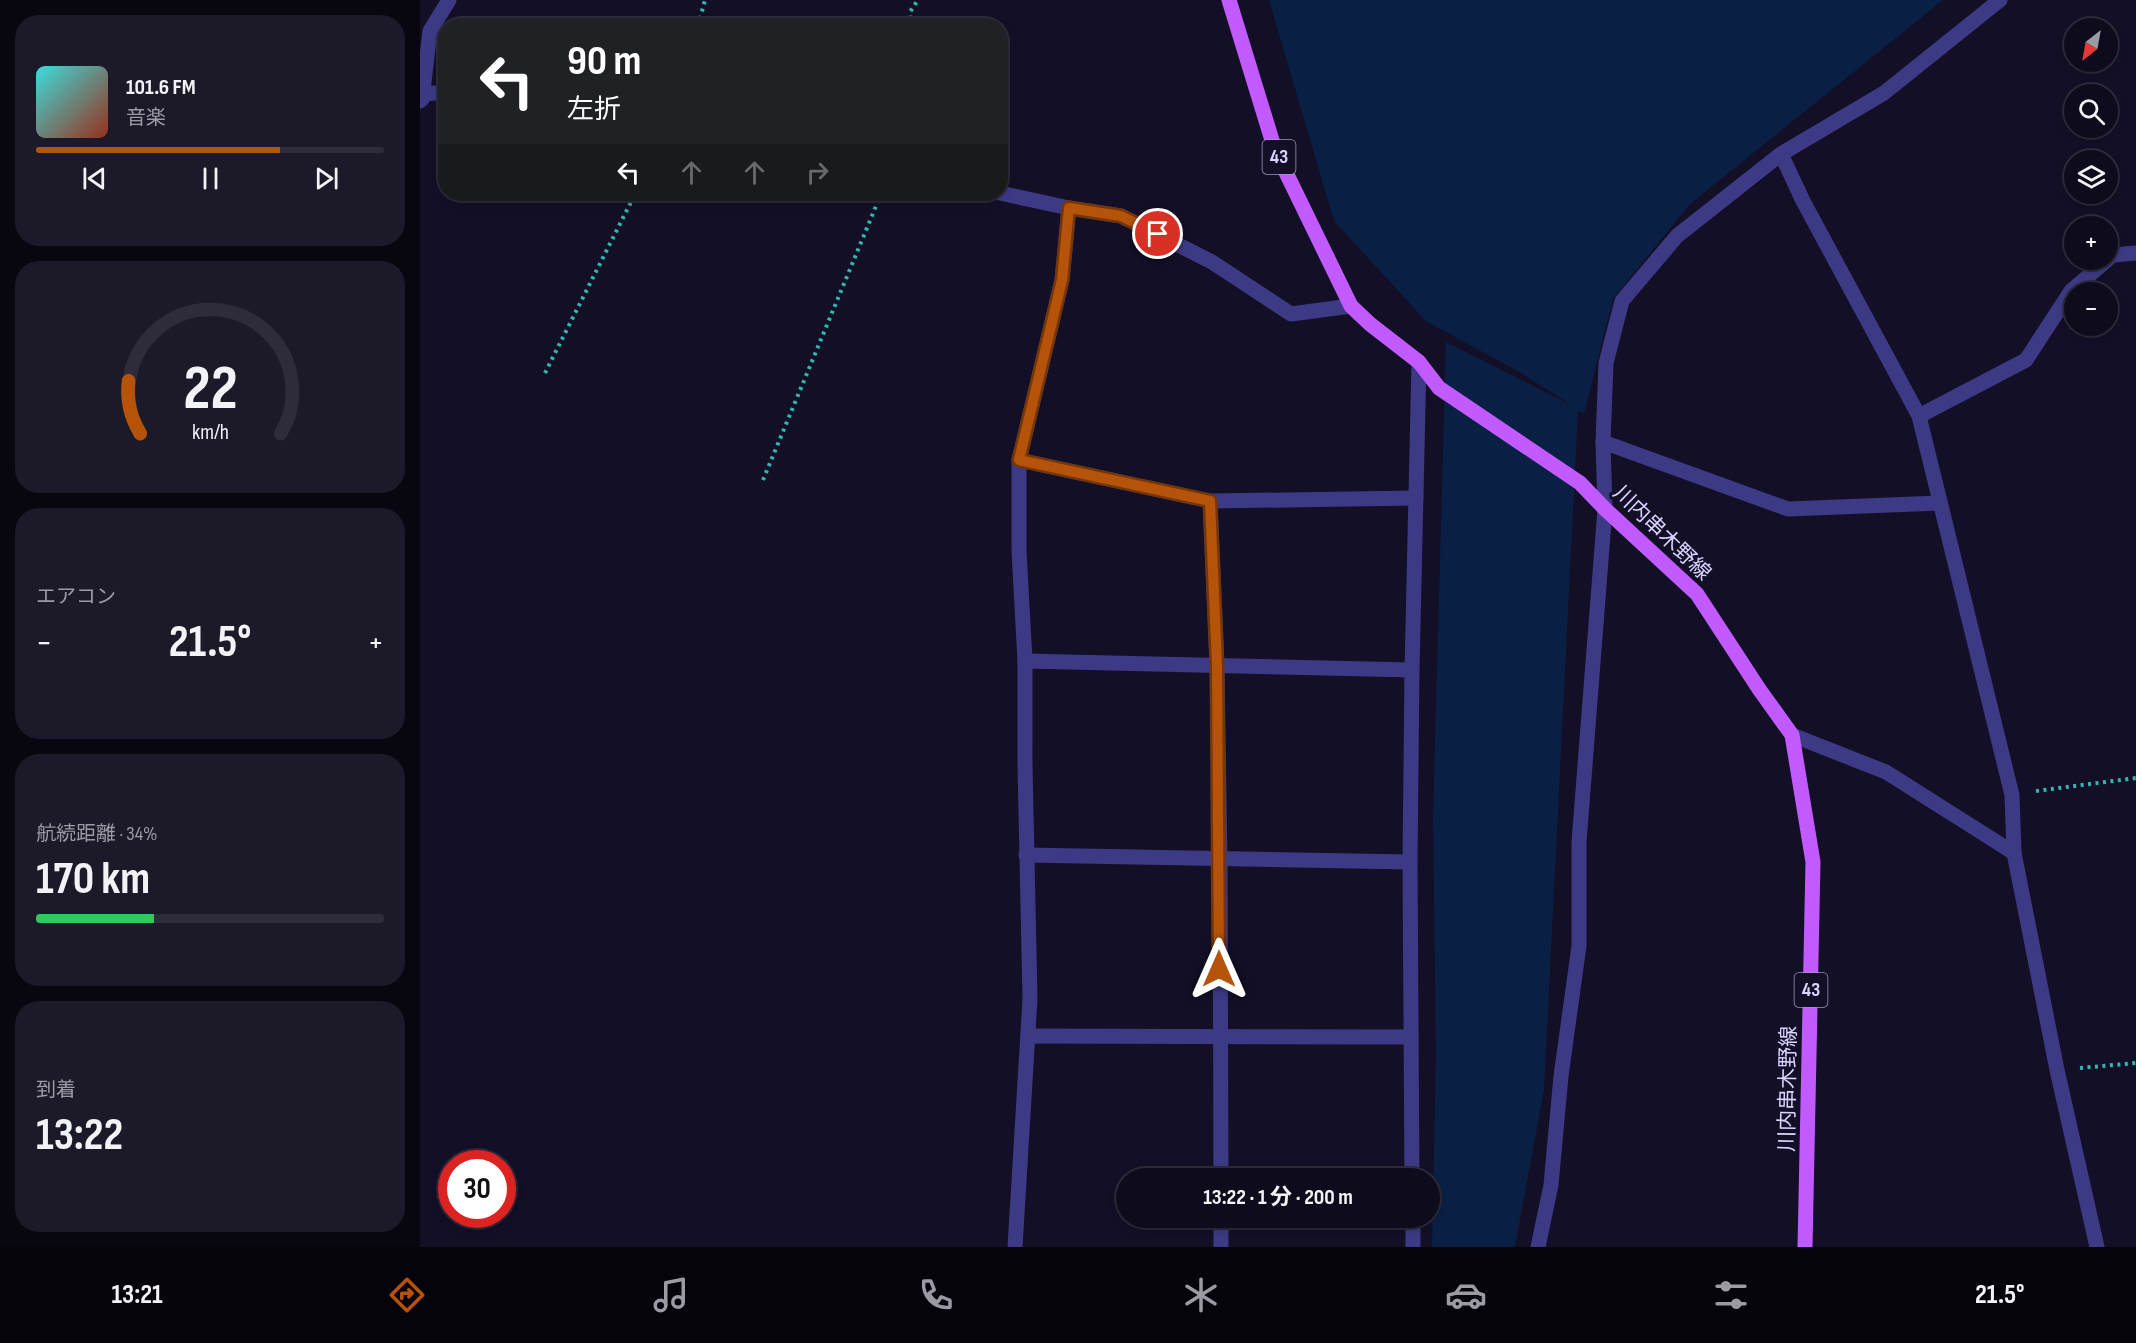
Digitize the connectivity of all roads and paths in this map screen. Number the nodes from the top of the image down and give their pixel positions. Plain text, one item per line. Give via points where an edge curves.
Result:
1 (449, 0) edge
2 (705, 0) edge
3 (918, 0) edge
4 (1228, 0) edge
5 (2000, 0) edge
6 (700, 18) edge
7 (910, 18) edge
8 (438, 93) edge
9 (421, 100) edge
10 (1781, 154) junction
11 (1008, 195) edge
12 (631, 201) edge
13 (879, 201) edge
14 (1069, 208) junction
15 (2136, 253) edge
16 (2118, 255) edge
17 (2095, 270) edge
18 (1351, 306) junction
19 (1419, 362) junction
20 (545, 373) dead end
21 (1919, 416) junction
22 (1603, 442) junction
23 (1019, 460) junction
24 (763, 480) dead end
25 (1416, 498) junction
26 (1210, 501) junction
27 (1940, 503) junction
28 (1605, 509) junction
29 (1026, 661) junction
30 (1217, 665) junction
31 (1412, 670) junction
32 (1792, 735) junction
33 (2136, 777) edge
34 (2012, 795) junction
35 (2014, 853) junction
36 (1026, 855) junction
37 (1220, 858) junction
38 (1410, 862) junction
39 (1219, 1035) junction
40 (1028, 1036) junction
41 (1411, 1037) junction
42 (2136, 1063) edge
43 (2057, 1070) junction
44 (1221, 1168) edge
45 (1412, 1168) edge
46 (1221, 1228) edge
47 (1413, 1228) edge
48 (1015, 1247) edge
49 (1221, 1247) edge
50 (1413, 1247) edge
51 (1538, 1247) edge
52 (1805, 1247) edge
53 (2097, 1247) edge

1 - 9 street via 430,31
2 - 6 path
3 - 7 path
4 - 18 main road, 川内串木野線 / 43 via 1275,150
5 - 10 street via 1884,93
8 - 9 street via 425,94
10 - 21 street
10 - 22 street via 1677,236 1622,301 1606,363
11 - 14 street
12 - 20 path
13 - 24 path
14 - 18 street via 1121,216 1212,262 1291,314
14 - 23 street via 1062,280
15 - 16 street
17 - 21 street via 2071,291 2026,360
18 - 19 main road, 川内串木野線 / 43
19 - 25 street
19 - 28 main road, 川内串木野線 / 43 via 1439,388 1580,483
21 - 27 street
22 - 27 street via 1788,509
22 - 28 street
23 - 26 street
23 - 29 street via 1019,551
25 - 26 street
25 - 31 street
26 - 30 street
27 - 34 street
28 - 32 main road, 川内串木野線 / 43 via 1697,594
28 - 51 street via 1579,842 1579,946 1551,1185
29 - 30 street
29 - 36 street
30 - 31 street
30 - 37 street
31 - 38 street
32 - 35 street via 1886,772
32 - 52 main road, 川内串木野線 / 43 via 1813,862
33 - 34 path
34 - 35 street
35 - 43 street
36 - 37 street
36 - 40 street
37 - 38 street
37 - 39 street
38 - 41 street
39 - 40 street
39 - 41 street
39 - 44 street
40 - 48 street
41 - 45 street
42 - 43 path
43 - 53 street
46 - 49 street
47 - 50 street

